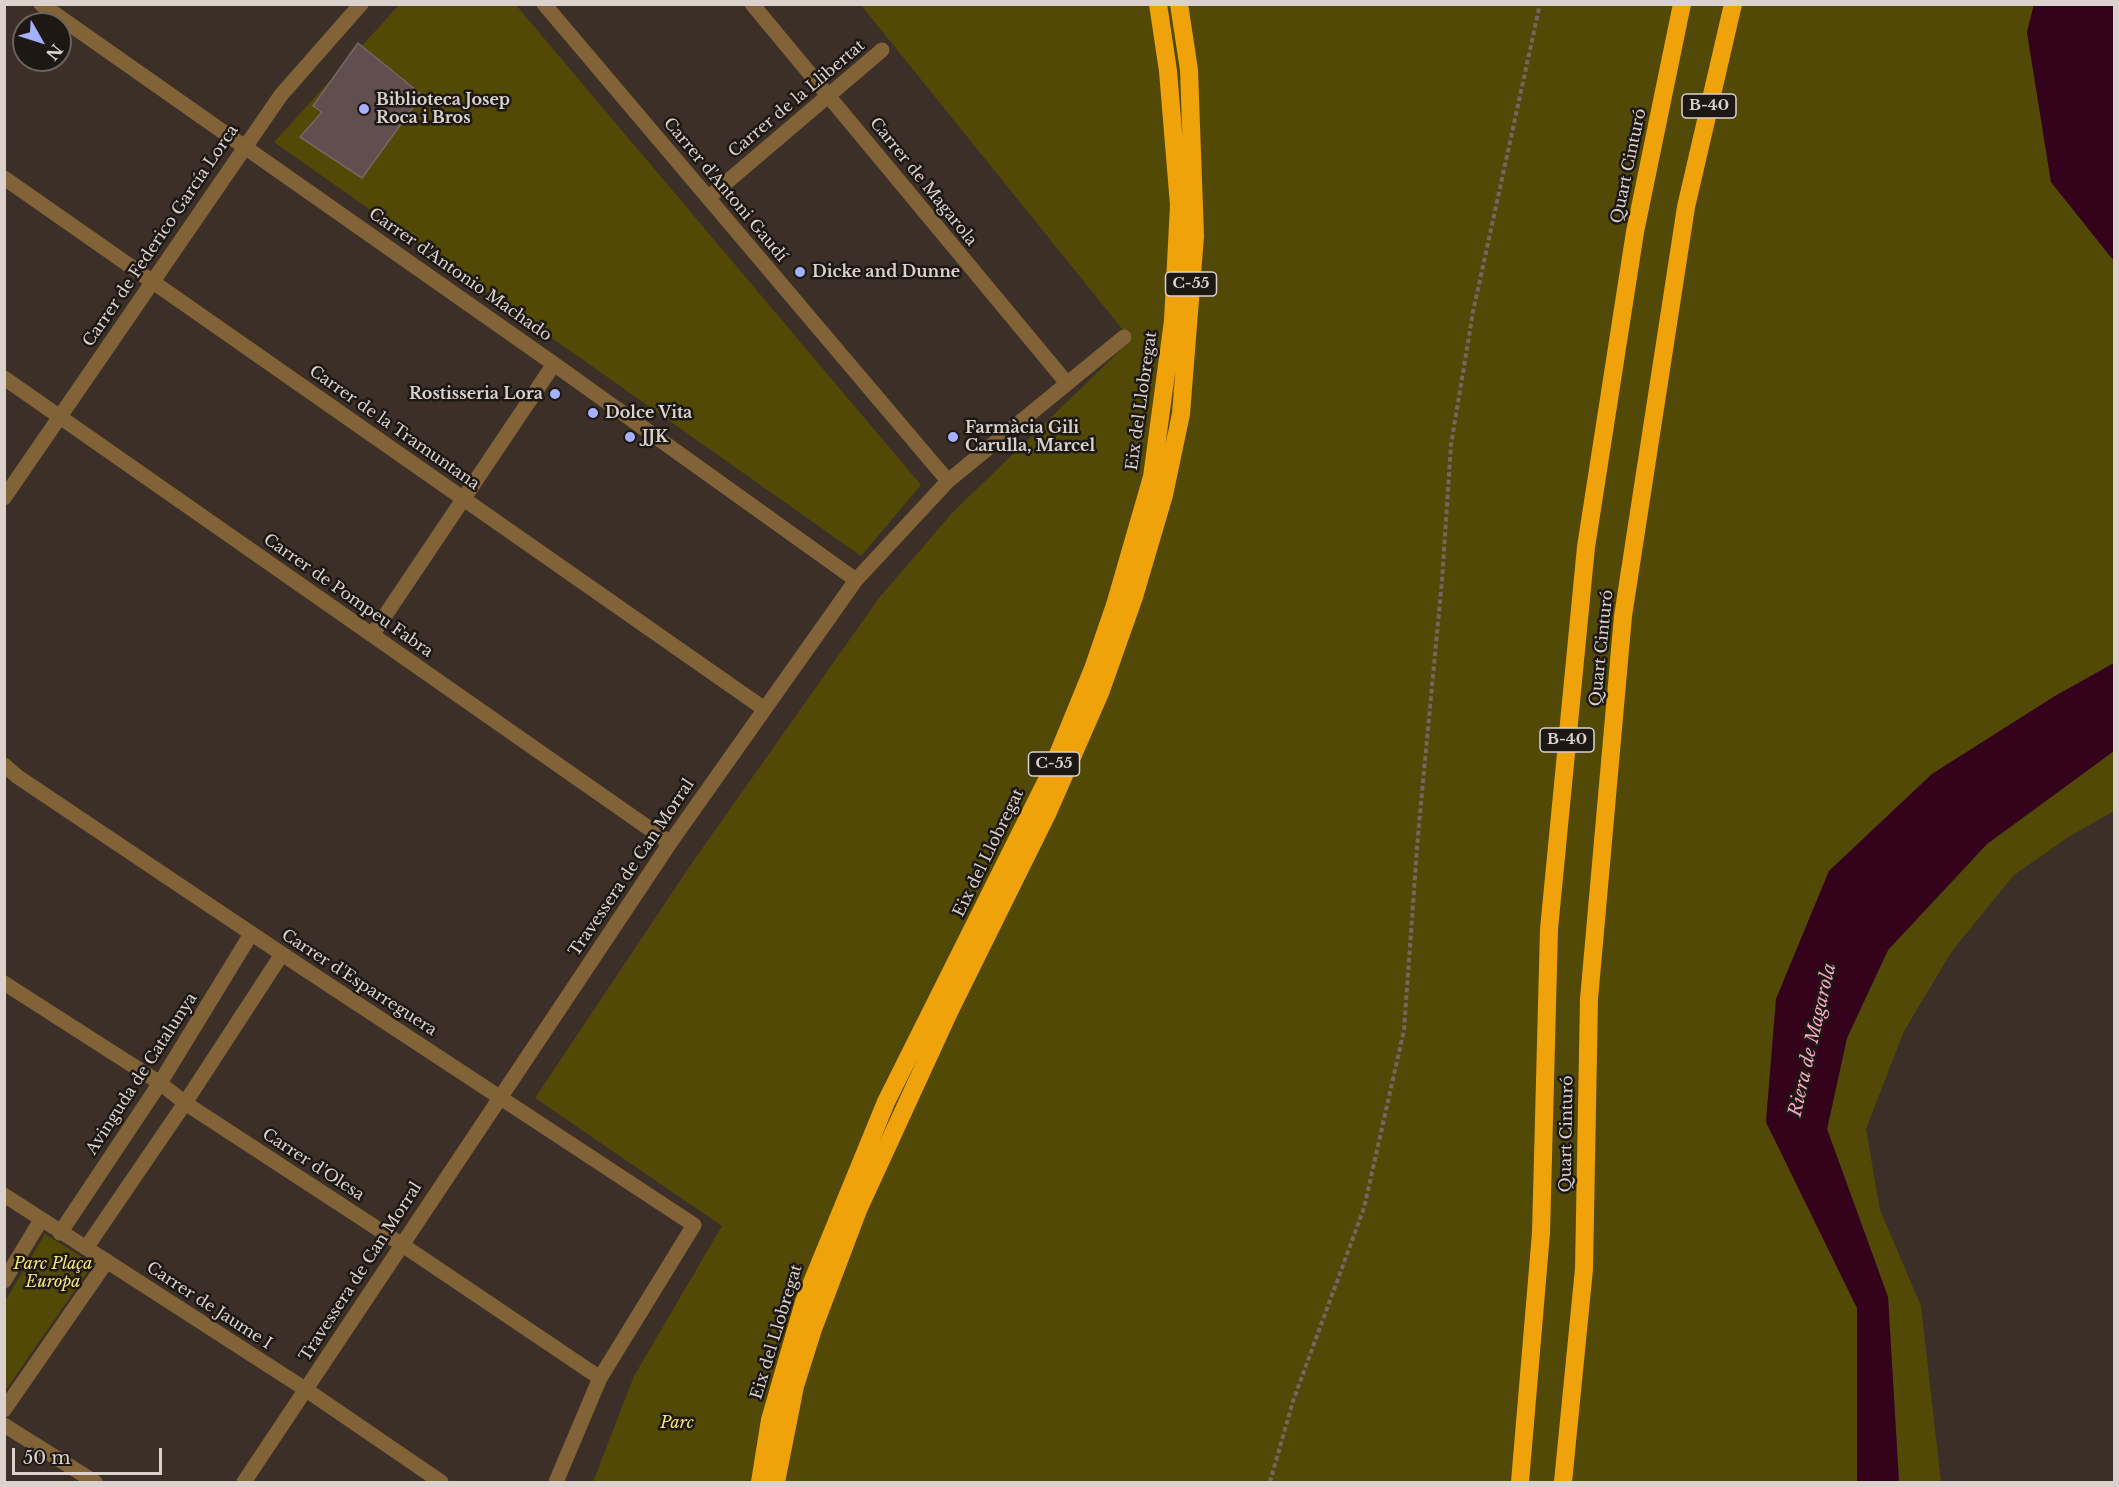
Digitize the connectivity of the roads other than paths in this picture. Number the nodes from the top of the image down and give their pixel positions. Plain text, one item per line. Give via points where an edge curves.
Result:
1 (41, 4) edge
2 (361, 4) edge
3 (544, 4) edge
4 (752, 4) edge
5 (1158, 4) edge
6 (1179, 4) edge
7 (1682, 4) edge
8 (1733, 4) edge
9 (882, 51) dead end
10 (830, 96) junction
11 (244, 146) junction
12 (4, 178) edge
13 (708, 198) junction
14 (152, 281) junction
15 (1124, 337) dead end
16 (554, 364) junction
17 (4, 378) edge
18 (1066, 382) junction
19 (60, 417) junction
20 (948, 480) junction
21 (4, 498) edge
22 (464, 498) junction
23 (856, 580) junction
24 (372, 635) junction
25 (763, 708) junction
26 (5, 768) edge
27 (670, 843) junction
28 (251, 934) junction
29 (282, 954) junction
30 (4, 983) edge
31 (160, 1083) junction
32 (498, 1097) junction
33 (185, 1103) junction
34 (4, 1195) edge
35 (41, 1220) junction
36 (60, 1233) junction
37 (401, 1244) junction
38 (86, 1248) junction
39 (107, 1261) junction
40 (4, 1281) edge
41 (600, 1378) junction
42 (305, 1389) junction
43 (4, 1410) edge
44 (4, 1425) edge
45 (95, 1482) edge
46 (244, 1482) edge
47 (441, 1482) edge
48 (556, 1482) edge
49 (760, 1482) edge
50 (776, 1482) edge
51 (1520, 1482) edge
52 (1563, 1482) edge

1 - 11 street, Carrer d'Antonio Machado
2 - 11 street, Carrer de Federico García Lorca via 281,95
3 - 13 street, Carrer d'Antoni Gaudí
4 - 10 street, Carrer de Magarola
5 - 49 highway, Eix del Llobregat / C-55 via 1168,70 1179,205 1173,321 1152,477 1093,669 1050,774 886,1102 820,1260 770,1420
6 - 50 highway, Eix del Llobregat / C-55 via 1189,70 1196,236 1181,414 1164,495 1134,597 1095,704 1048,813 949,1012 858,1210 795,1386
7 - 51 highway, Quart Cinturó / B-40 via 1635,232 1586,547 1549,929 1540,1233
8 - 52 highway, Quart Cinturó / B-40 via 1686,207 1623,616 1589,999 1584,1269
9 - 10 street, Carrer de la Llibertat
10 - 13 street, Carrer de la Llibertat
10 - 18 street, Carrer de Magarola
11 - 14 street, Carrer de Federico García Lorca
11 - 16 street, Carrer d'Antonio Machado
12 - 14 street, Carrer de la Tramuntana
13 - 20 street, Carrer d'Antoni Gaudí
14 - 19 street, Carrer de Federico García Lorca
14 - 22 street, Carrer de la Tramuntana
15 - 18 street, Travessera de Can Morral
16 - 22 street
16 - 23 street, Carrer d'Antonio Machado
17 - 19 street, Carrer de Pompeu Fabra
18 - 20 street, Travessera de Can Morral
19 - 21 street, Carrer de Federico García Lorca
19 - 24 street, Carrer de Pompeu Fabra
20 - 23 street, Travessera de Can Morral
22 - 24 street
22 - 25 street, Carrer de la Tramuntana
23 - 25 street, Travessera de Can Morral
24 - 27 street, Carrer de Pompeu Fabra
25 - 27 street, Travessera de Can Morral
26 - 28 street, Carrer d'Esparreguera
27 - 32 street, Travessera de Can Morral
28 - 29 street, Carrer d'Esparreguera
28 - 31 street, Avinguda de Catalunya
29 - 32 street, Carrer d'Esparreguera
29 - 33 street
30 - 31 street, Carrer d'Olesa
31 - 33 street, Carrer d'Olesa
31 - 36 street, Avinguda de Catalunya
32 - 37 street, Travessera de Can Morral
32 - 41 street, Carrer d'Esparreguera via 694,1226
33 - 37 street, Carrer d'Olesa
33 - 38 street
34 - 35 street
35 - 36 street, Carrer de Jaume I
35 - 40 street
36 - 38 street, Carrer de Jaume I
37 - 41 street, Carrer d'Olesa
37 - 42 street, Travessera de Can Morral
38 - 39 street, Carrer de Jaume I
39 - 42 street, Carrer de Jaume I
39 - 43 street
41 - 48 street
42 - 46 street, Travessera de Can Morral
42 - 47 street, Carrer de Jaume I
44 - 45 street

